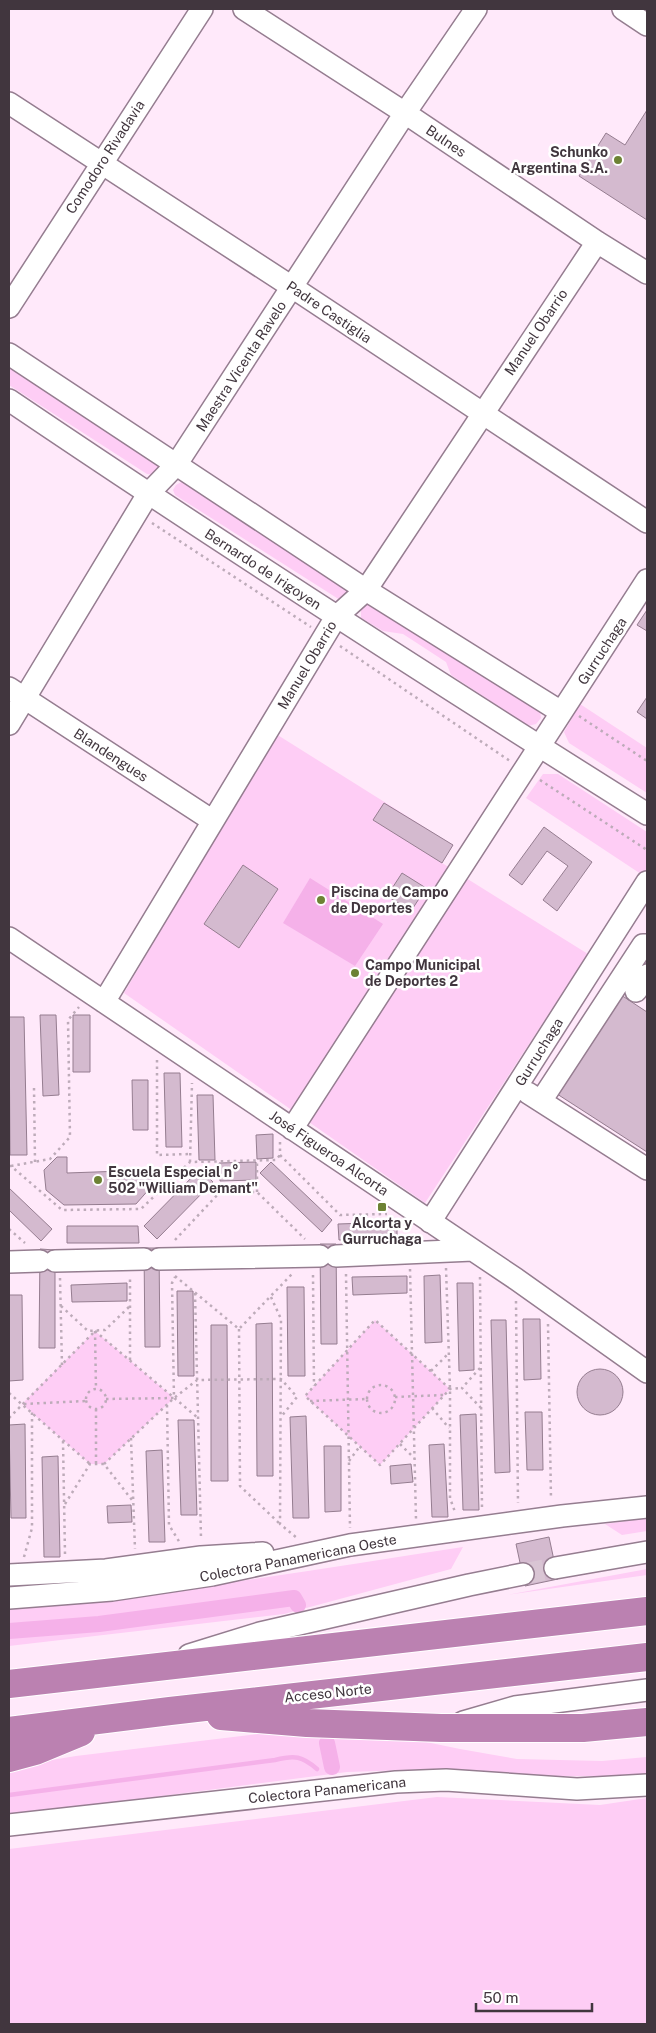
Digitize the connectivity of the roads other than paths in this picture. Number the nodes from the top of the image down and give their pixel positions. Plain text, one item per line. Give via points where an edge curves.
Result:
1 (202, 9) edge
2 (244, 9) edge
3 (476, 9) edge
4 (622, 9) edge
5 (647, 25) edge
6 (9, 103) edge
7 (405, 113) junction
8 (100, 163) junction
9 (597, 242) junction
10 (647, 273) edge
11 (292, 287) junction
12 (9, 307) edge
13 (9, 354) edge
14 (9, 400) edge
15 (481, 413) junction
16 (176, 465) junction
17 (148, 494) junction
18 (647, 522) edge
19 (647, 580) edge
20 (366, 590) junction
21 (336, 617) junction
22 (16, 693) edge
23 (563, 709) junction
24 (9, 724) edge
25 (540, 746) junction
26 (647, 814) edge
27 (213, 822) junction
28 (647, 882) edge
29 (9, 938) edge
30 (647, 945) edge
31 (104, 1002) junction
32 (518, 1087) junction
33 (541, 1101) junction
34 (286, 1125) junction
35 (647, 1169) edge
36 (430, 1222) junction
37 (473, 1250) junction
38 (9, 1262) edge
39 (647, 1371) edge
40 (647, 1507) edge
41 (345, 1546) junction
42 (647, 1552) edge
43 (555, 1568) tunnel mouth
44 (523, 1574) tunnel mouth
45 (14, 1575) edge
46 (9, 1598) edge
47 (647, 1600) edge
48 (647, 1611) edge
49 (589, 1618) junction
50 (647, 1657) edge
51 (155, 1666) junction
52 (17, 1680) edge
53 (647, 1690) edge
54 (170, 1711) junction
55 (117, 1717) junction
56 (647, 1722) edge
57 (441, 1728) junction
58 (9, 1731) edge
59 (9, 1758) edge
60 (647, 1786) edge
61 (9, 1825) edge

1 - 8 street, Comodoro Rivadavia
2 - 7 street, Bulnes
3 - 7 street, Maestra Vicenta Ravelo
4 - 5 street
6 - 8 street, Padre Castiglia
7 - 9 street, Bulnes
7 - 11 street, Maestra Vicenta Ravelo
8 - 11 street, Padre Castiglia
8 - 12 street, Comodoro Rivadavia
9 - 10 street, Bulnes
9 - 15 street, Manuel Obarrio
11 - 15 street, Padre Castiglia
11 - 16 street, Maestra Vicenta Ravelo
13 - 16 street
14 - 17 street, Bernardo de Irigoyen
15 - 18 street, Padre Castiglia
15 - 20 street, Manuel Obarrio
16 - 17 street, Maestra Vicenta Ravelo
16 - 20 street
17 - 21 street, Bernardo de Irigoyen
17 - 22 street, Maestra Vicenta Ravelo
19 - 23 street, Gurruchaga
20 - 21 street, Manuel Obarrio
20 - 23 street
21 - 25 street, Bernardo de Irigoyen
21 - 27 street, Manuel Obarrio
22 - 24 street, Maestra Vicenta Ravelo
22 - 27 street, Blandengues
23 - 25 street, Gurruchaga
25 - 26 street, Bernardo de Irigoyen
25 - 34 street, Gurruchaga via 459,873
27 - 31 street, Manuel Obarrio
28 - 32 street, Gurruchaga
29 - 31 street, José Figueroa Alcorta
30 - 33 street via 642,945
31 - 34 street, José Figueroa Alcorta
32 - 33 street
32 - 36 street, Gurruchaga
33 - 35 street
34 - 36 street, José Figueroa Alcorta
36 - 37 street, José Figueroa Alcorta
37 - 38 street via 328,1263 150,1266
37 - 39 street, José Figueroa Alcorta
40 - 41 street, Colectora Panamericana Oeste
41 - 45 street
41 - 46 street, Colectora Panamericana Oeste via 212,1575 112,1590
42 - 43 street
44 - 51 street via 260,1633
47 - 49 highway
48 - 49 highway
49 - 51 highway
50 - 54 highway, Acceso Norte
51 - 52 highway
53 - 57 street via 515,1707
54 - 55 highway, Acceso Norte
54 - 57 highway via 265,1721
55 - 58 highway, Acceso Norte
55 - 59 highway
56 - 57 highway via 583,1728
60 - 61 street, Colectora Panamericana via 577,1789 446,1780 396,1782

